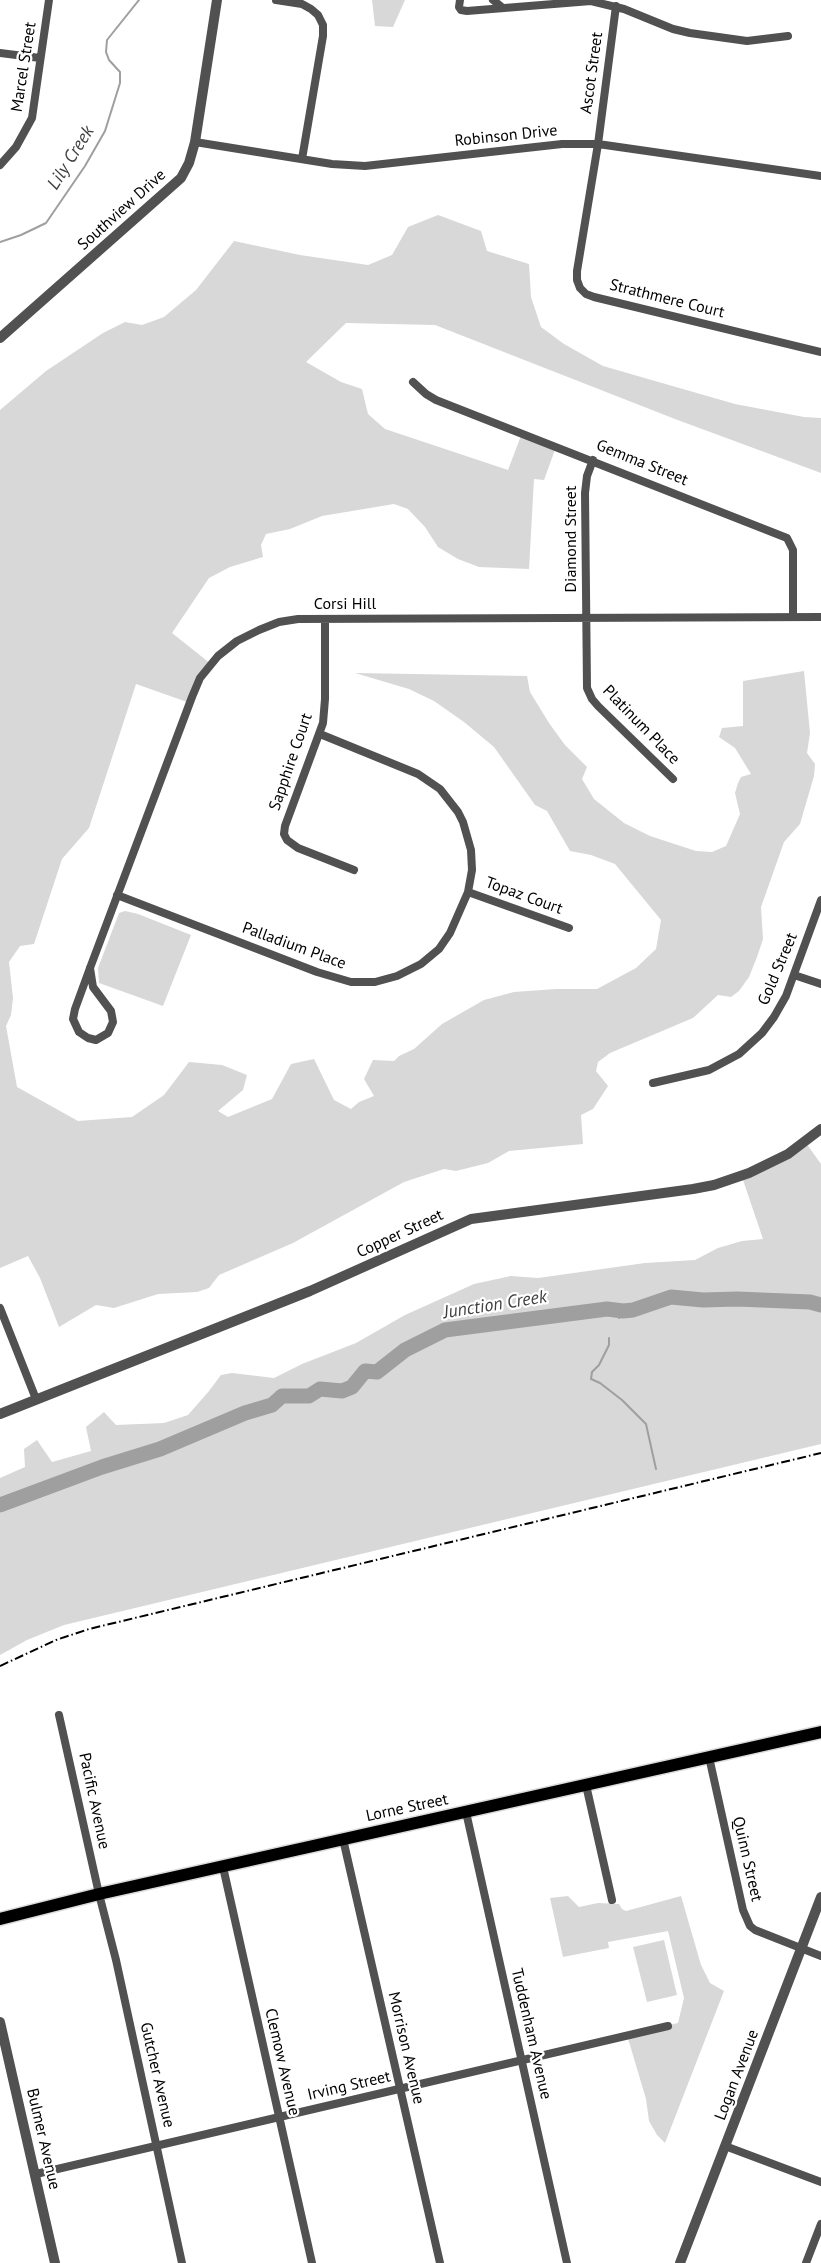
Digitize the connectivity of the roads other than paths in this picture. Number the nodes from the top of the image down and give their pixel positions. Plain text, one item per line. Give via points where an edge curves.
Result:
1 (49, 0) edge
2 (217, 0) edge
3 (276, 0) edge
4 (460, 0) edge
5 (493, 0) edge
6 (616, 6) junction
7 (503, 8) junction
8 (788, 36) dead end
9 (0, 53) edge
10 (40, 58) junction
11 (195, 142) junction
12 (598, 144) junction
13 (302, 159) junction
14 (0, 165) edge
15 (821, 176) edge
16 (0, 338) edge
17 (821, 352) edge
18 (413, 382) dead end
19 (593, 460) junction
20 (793, 617) junction
21 (821, 617) edge
22 (586, 618) junction
23 (325, 620) junction
24 (320, 734) junction
25 (673, 779) dead end
26 (354, 870) dead end
27 (468, 892) junction
28 (117, 895) junction
29 (821, 900) edge
30 (569, 928) dead end
31 (90, 968) junction
32 (794, 975) junction
33 (821, 984) edge
34 (653, 1083) dead end
35 (821, 1129) edge
36 (0, 1308) edge
37 (36, 1399) junction
38 (0, 1414) edge
39 (59, 1715) dead end
40 (821, 1732) edge
41 (709, 1757) junction
42 (586, 1785) junction
43 (466, 1812) junction
44 (344, 1839) junction
45 (223, 1867) junction
46 (99, 1894) junction
47 (821, 1897) edge
48 (612, 1900) dead end
49 (0, 1919) edge
50 (802, 1948) junction
51 (821, 1956) edge
52 (0, 2022) edge
53 (668, 2026) dead end
54 (522, 2062) junction
55 (400, 2090) junction
56 (279, 2117) junction
57 (158, 2145) junction
58 (725, 2146) junction
59 (36, 2174) junction
60 (821, 2182) edge
61 (821, 2224) edge
62 (55, 2263) edge
63 (183, 2263) edge
64 (312, 2263) edge
65 (440, 2263) edge
66 (567, 2263) edge
67 (680, 2263) edge
68 (806, 2263) edge

1 - 10 street, Marcel Street
2 - 11 street, Southview Drive
3 - 13 street via 310,9 318,15 323,30
4 - 7 street via 461,10
5 - 7 street
6 - 7 street via 591,1
6 - 8 street via 690,33 747,41
6 - 12 street, Ascot Street
9 - 10 street
10 - 14 street, Marcel Street via 32,118 16,147
11 - 13 street, Robinson Drive
11 - 16 street, Southview Drive via 186,171 176,184
12 - 13 street, Robinson Drive via 365,166
12 - 15 street, Robinson Drive
12 - 17 street, Strathmere Court via 577,271 577,280 586,294
18 - 19 street, Gemma Street via 436,400
19 - 20 street, Gemma Street via 787,538 793,550
19 - 22 street, Diamond Street via 585,493
20 - 21 street, Corsi Hill
20 - 22 street, Corsi Hill
22 - 23 street, Corsi Hill
22 - 25 street, Platinum Place via 589,693
23 - 24 street, Sapphire Court via 325,699
23 - 28 street, Corsi Hill via 288,621 258,630 229,647 206,670 192,697
24 - 26 street, Sapphire Court via 284,834 298,848
24 - 27 street, Palladium Place via 418,774 440,789 458,812 467,832 472,860
27 - 28 street, Palladium Place via 439,949 422,964 375,982 351,982 317,972
27 - 30 street, Topaz Court
28 - 31 street, Corsi Hill
29 - 32 street, Gold Street
31 - 31 street, Corsi Hill via 93,987 111,1011 113,1022 108,1033 96,1040 84,1036 73,1018
32 - 33 street
32 - 34 street, Gold Street via 774,1017 756,1040 709,1070
35 - 37 street, Copper Street via 770,1164 714,1185 471,1219 310,1291
36 - 37 street
37 - 38 street, Copper Street
39 - 46 street, Pacific Avenue
40 - 41 main road, Lorne Street
41 - 42 main road, Lorne Street
41 - 50 street, Quinn Street via 747,1920 754,1930
42 - 43 main road, Lorne Street
42 - 48 street
43 - 44 main road, Lorne Street
43 - 54 street, Tuddenham Avenue
44 - 45 main road, Lorne Street
44 - 55 street, Morrison Avenue
45 - 46 main road, Lorne Street
45 - 56 street, Clemow Avenue
46 - 49 main road, Lorne Street
46 - 57 street, Gutcher Avenue
47 - 50 street, Logan Avenue
50 - 51 street, Quinn Street
50 - 58 street, Logan Avenue
52 - 59 street, Bulmer Avenue
53 - 54 street, Irving Street
54 - 55 street, Irving Street
54 - 66 street, Tuddenham Avenue
55 - 56 street, Irving Street
55 - 65 street, Morrison Avenue
56 - 57 street, Irving Street
56 - 64 street, Clemow Avenue
57 - 59 street, Irving Street
57 - 63 street, Gutcher Avenue
58 - 60 street
58 - 67 street, Logan Avenue
59 - 62 street, Bulmer Avenue
61 - 68 street

